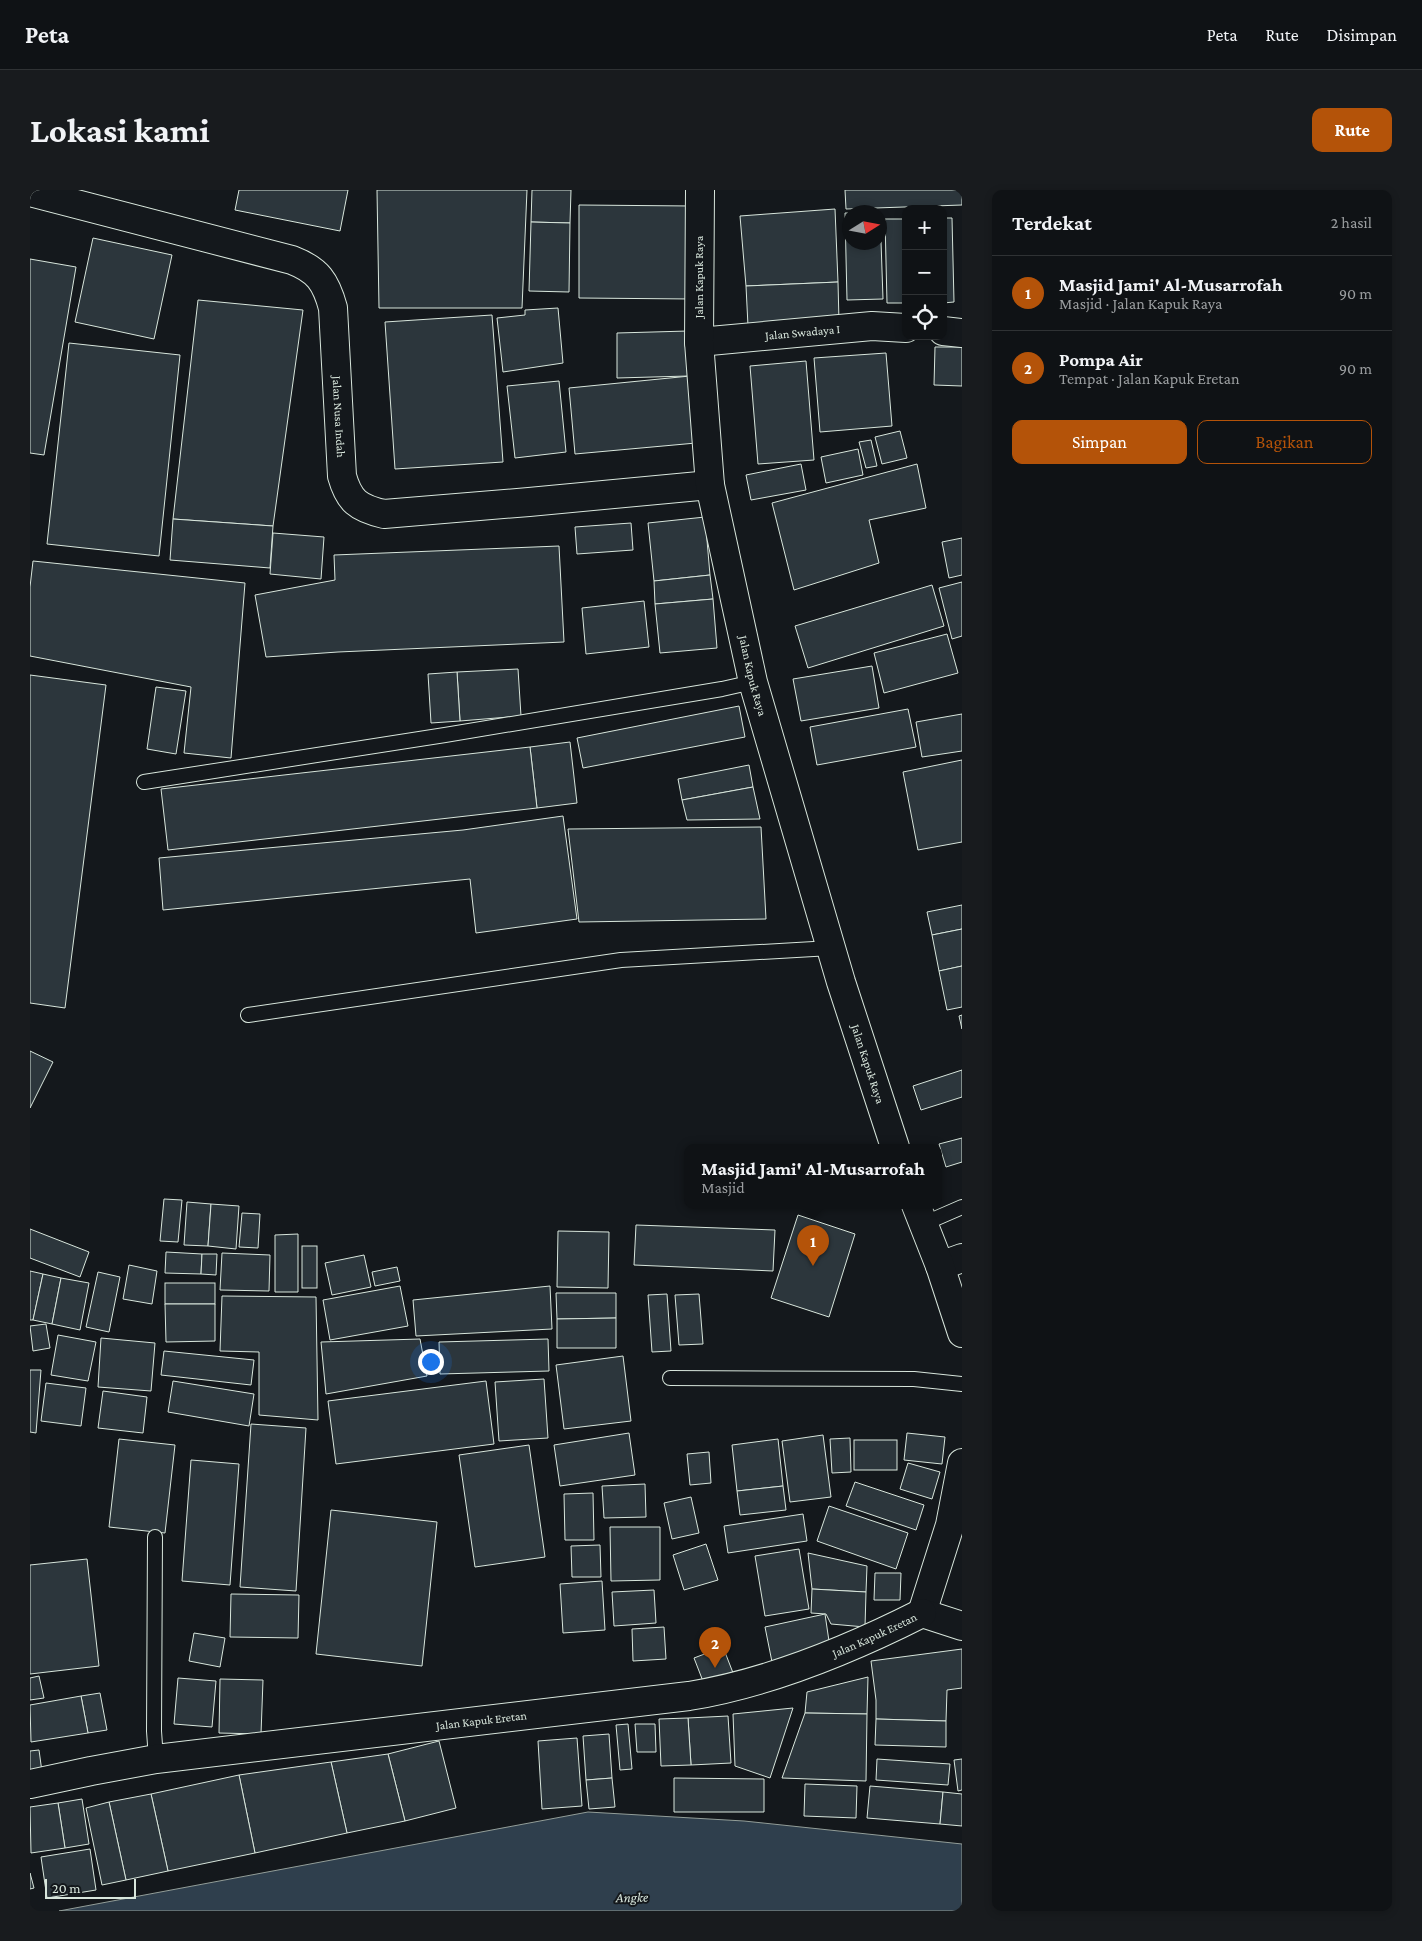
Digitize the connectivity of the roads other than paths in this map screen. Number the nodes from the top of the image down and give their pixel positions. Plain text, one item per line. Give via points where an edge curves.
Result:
1 (700, 190) edge
2 (30, 192) edge
3 (902, 328) edge
4 (947, 331) edge
5 (962, 333) edge
6 (699, 342) junction
7 (710, 485) junction
8 (752, 682) junction
9 (144, 782) dead end
10 (831, 948) junction
11 (248, 1015) dead end
12 (894, 1144) edge
13 (962, 1207) edge
14 (919, 1214) edge
15 (951, 1262) edge
16 (962, 1333) edge
17 (670, 1378) dead end
18 (962, 1384) edge
19 (962, 1463) edge
20 (155, 1537) dead end
21 (922, 1613) junction
22 (962, 1626) edge
23 (156, 1759) junction
24 (30, 1784) edge

1 - 6 street, Jalan Kapuk Raya
2 - 7 street, Jalan Nusa Indah via 292,260 319,276 333,308 342,476 346,491 355,503 368,510 384,514
3 - 6 street, Jalan Swadaya I via 872,326
4 - 5 street
6 - 7 street, Jalan Kapuk Raya
7 - 8 street, Jalan Kapuk Raya
8 - 9 lane
8 - 10 street, Jalan Kapuk Raya
10 - 11 lane via 621,960
10 - 12 street, Jalan Kapuk Raya
13 - 14 lane
14 - 15 street
15 - 16 street
17 - 18 lane via 914,1379
19 - 21 street via 950,1525
20 - 23 lane
21 - 22 street
21 - 23 street, Jalan Kapuk Eretan via 878,1635 725,1690
23 - 24 street, Jalan Kapuk Eretan

